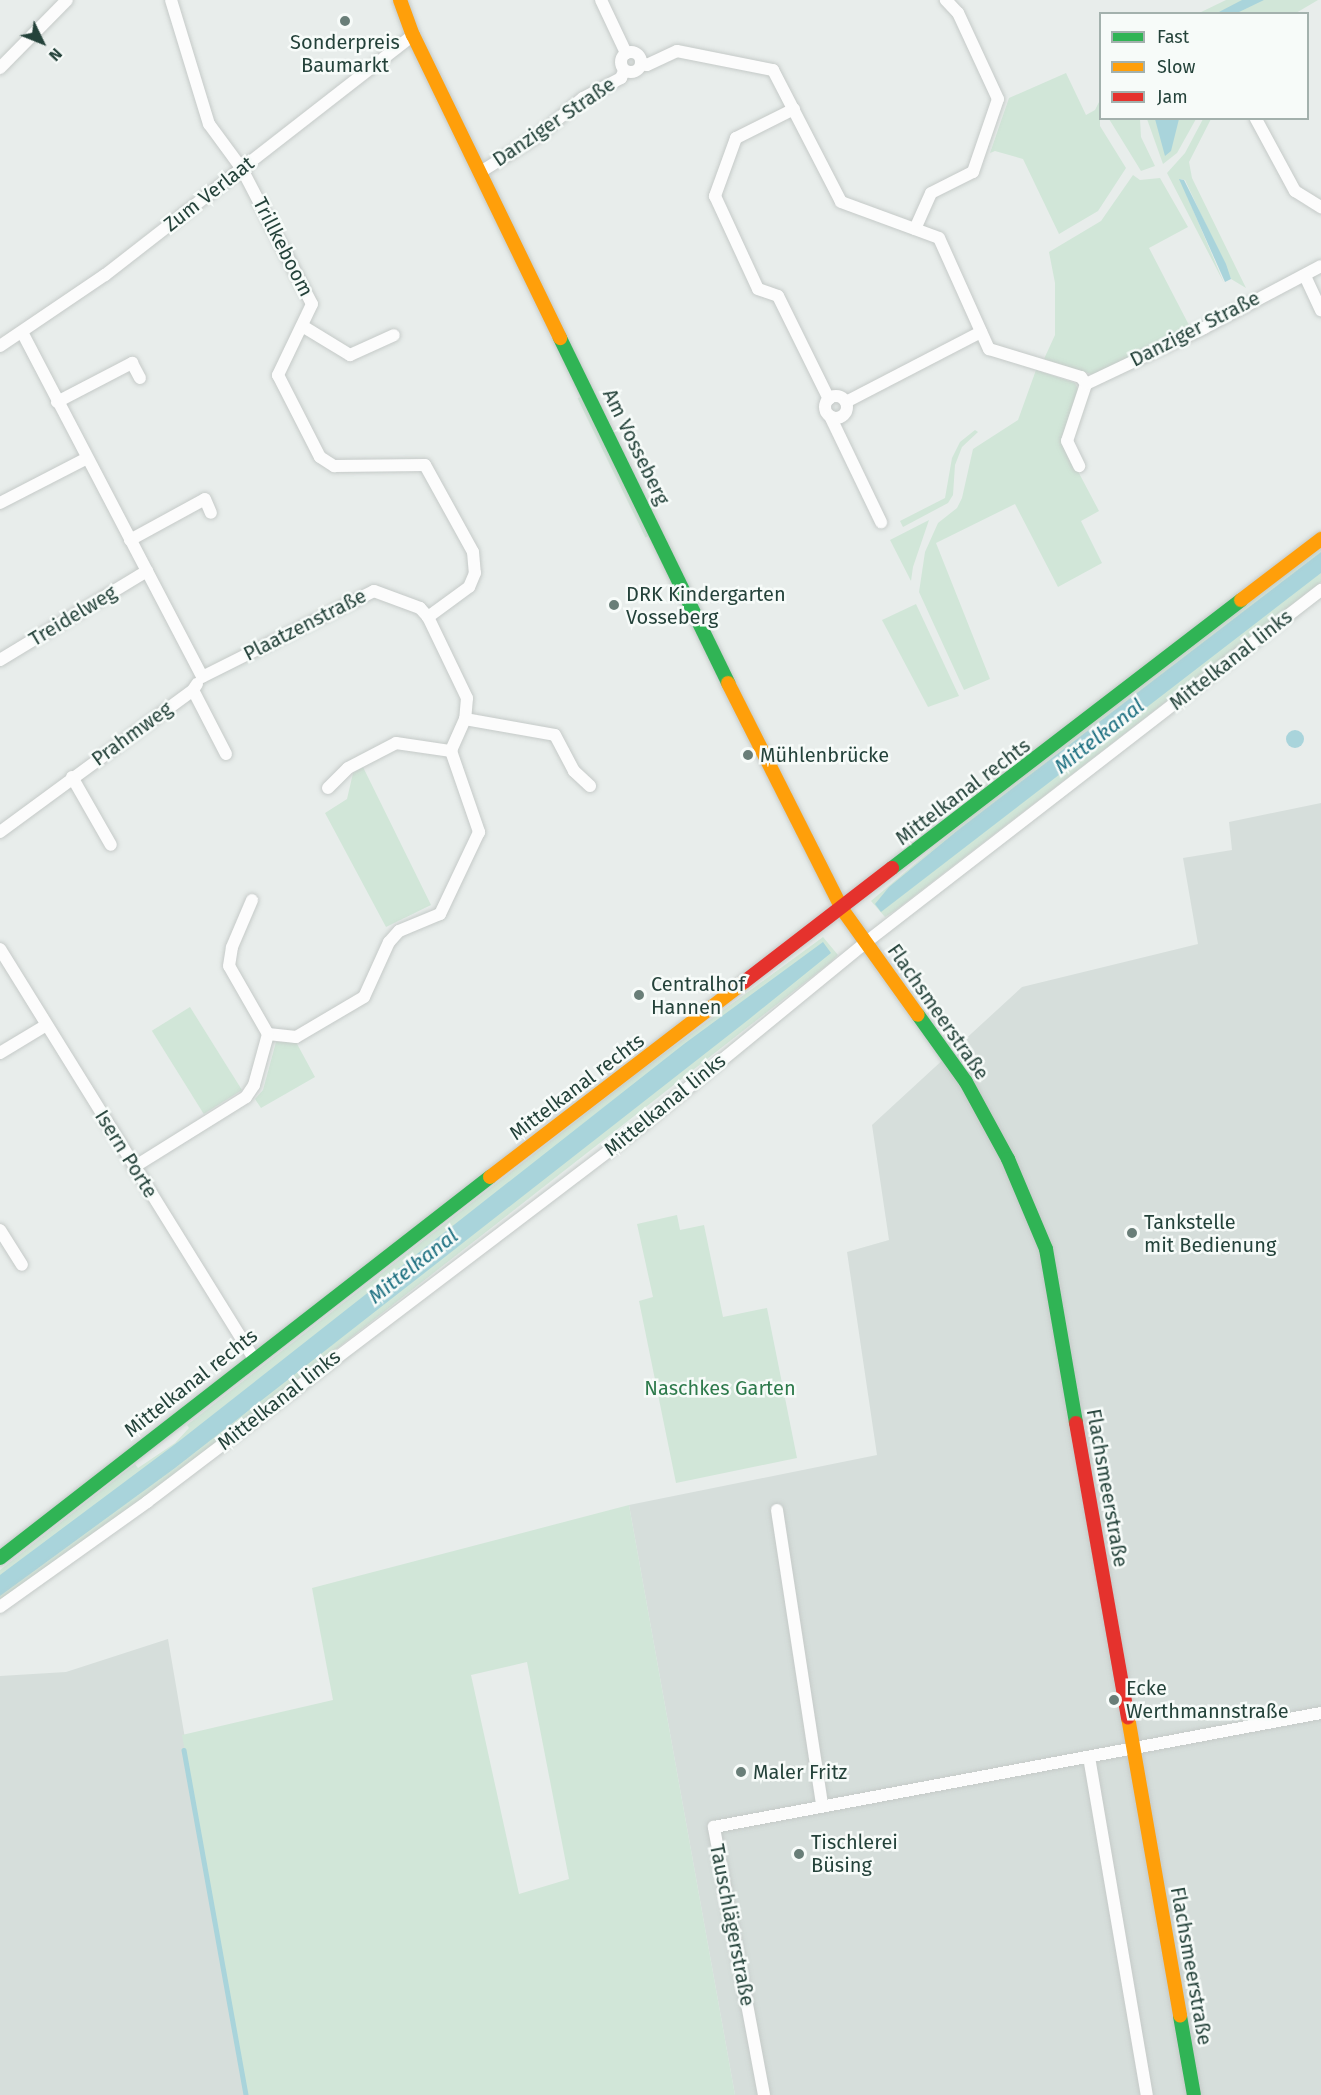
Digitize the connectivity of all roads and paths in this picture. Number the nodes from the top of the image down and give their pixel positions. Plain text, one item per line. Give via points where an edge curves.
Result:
1 (67, 0) edge
2 (171, 0) edge
3 (400, 0) edge
4 (601, 0) edge
5 (946, 0) edge
6 (413, 35) junction
7 (626, 53) junction
8 (642, 63) junction
9 (0, 68) edge
10 (624, 71) junction
11 (794, 109) junction
12 (1257, 120) edge
13 (242, 169) junction
14 (482, 171) junction
15 (1321, 207) edge
16 (915, 229) junction
17 (1321, 266) edge
18 (1305, 276) junction
19 (1321, 310) edge
20 (304, 327) junction
21 (22, 332) junction
22 (981, 332) junction
23 (394, 335) dead end
24 (0, 346) edge
25 (140, 378) dead end
26 (1086, 384) junction
27 (829, 399) junction
28 (57, 402) junction
29 (846, 402) junction
30 (830, 416) junction
31 (87, 458) junction
32 (1080, 466) dead end
33 (0, 503) edge
34 (211, 513) dead end
35 (881, 522) dead end
36 (1321, 538) edge
37 (130, 540) junction
38 (147, 572) junction
39 (1321, 590) edge
40 (428, 617) junction
41 (0, 660) edge
42 (202, 677) junction
43 (193, 690) junction
44 (465, 719) junction
45 (451, 751) junction
46 (226, 754) dead end
47 (72, 777) junction
48 (590, 786) dead end
49 (328, 789) dead end
50 (0, 832) edge
51 (111, 845) dead end
52 (252, 900) dead end
53 (842, 909) junction
54 (858, 933) junction
55 (0, 949) edge
56 (45, 1026) junction
57 (268, 1034) junction
58 (0, 1053) edge
59 (134, 1167) junction
60 (0, 1230) edge
61 (22, 1265) dead end
62 (254, 1358) junction
63 (777, 1510) dead end
64 (0, 1558) edge
65 (0, 1607) edge
66 (1321, 1713) edge
67 (1133, 1750) junction
68 (1089, 1757) junction
69 (822, 1805) junction
70 (764, 2095) edge
71 (1147, 2095) edge
72 (1194, 2095) edge

1 - 9 street
2 - 13 street, Trillkeboom via 209,124
3 - 6 street, Am Vosseberg
4 - 7 street
5 - 16 street via 958,13 998,99 973,172 931,193
6 - 13 street, Zum Verlaat
6 - 14 street, Am Vosseberg
7 - 8 street via 637,54
7 - 10 street via 620,61
8 - 10 street via 635,72
8 - 11 street via 647,65 677,51 773,70
10 - 14 street, Danziger Straße via 621,78 584,98 538,136
11 - 16 street via 841,202
11 - 27 street via 736,138 715,196 758,289 778,296
12 - 15 street via 1295,191
13 - 20 street, Trillkeboom via 312,304
13 - 21 street, Zum Verlaat via 105,275
14 - 53 street, Am Vosseberg via 759,747
16 - 22 street via 939,238
17 - 18 street, Danziger Straße
18 - 19 street
18 - 26 street, Danziger Straße via 1286,281 1204,328
20 - 23 street, Trillkeboom via 351,355
20 - 40 street, Trillkeboom via 278,375 320,457 334,466 425,465 473,552 475,573 469,587
21 - 24 street, Zum Verlaat
21 - 28 street
22 - 26 street via 989,349 1081,377
22 - 29 street
25 - 28 street via 132,363
26 - 32 street via 1067,441
27 - 29 street via 840,396
27 - 30 street via 825,409
28 - 31 street
29 - 30 street via 845,413
30 - 35 street
31 - 33 street
31 - 37 street
34 - 37 street via 205,499
36 - 53 street, Mittelkanal rechts
37 - 38 street
38 - 41 street, Treidelweg
38 - 42 street
39 - 54 street, Mittelkanal links
40 - 42 street, Plaatzenstraße via 420,608 374,591
40 - 44 street via 467,698
42 - 43 street, Plaatzenstraße
43 - 46 street
43 - 47 street, Prahmweg
44 - 45 street
44 - 48 street via 555,735 574,771
45 - 49 street via 396,743 348,768
45 - 57 street via 480,832 440,914 399,931 389,942 364,997 296,1037
47 - 50 street, Prahmweg
47 - 51 street, Prahmweg
52 - 57 street via 232,947 229,966
53 - 54 street, Flachsmeerstraße
53 - 62 street, Mittelkanal rechts
54 - 65 street, Mittelkanal links via 639,1128 156,1495
54 - 67 street, Flachsmeerstraße via 966,1082 1008,1159 1046,1249
55 - 56 street, Isern Porte
56 - 58 street
56 - 59 street, Isern Porte
57 - 59 street via 254,1085 246,1098
59 - 62 street, Isern Porte
60 - 61 street
62 - 64 street, Mittelkanal rechts
63 - 69 street
66 - 67 street, Tauschlägerstraße
67 - 68 street, Tauschlägerstraße
67 - 72 street, Flachsmeerstraße
68 - 69 street, Tauschlägerstraße
68 - 71 street
69 - 70 street, Tauschlägerstraße via 714,1827

